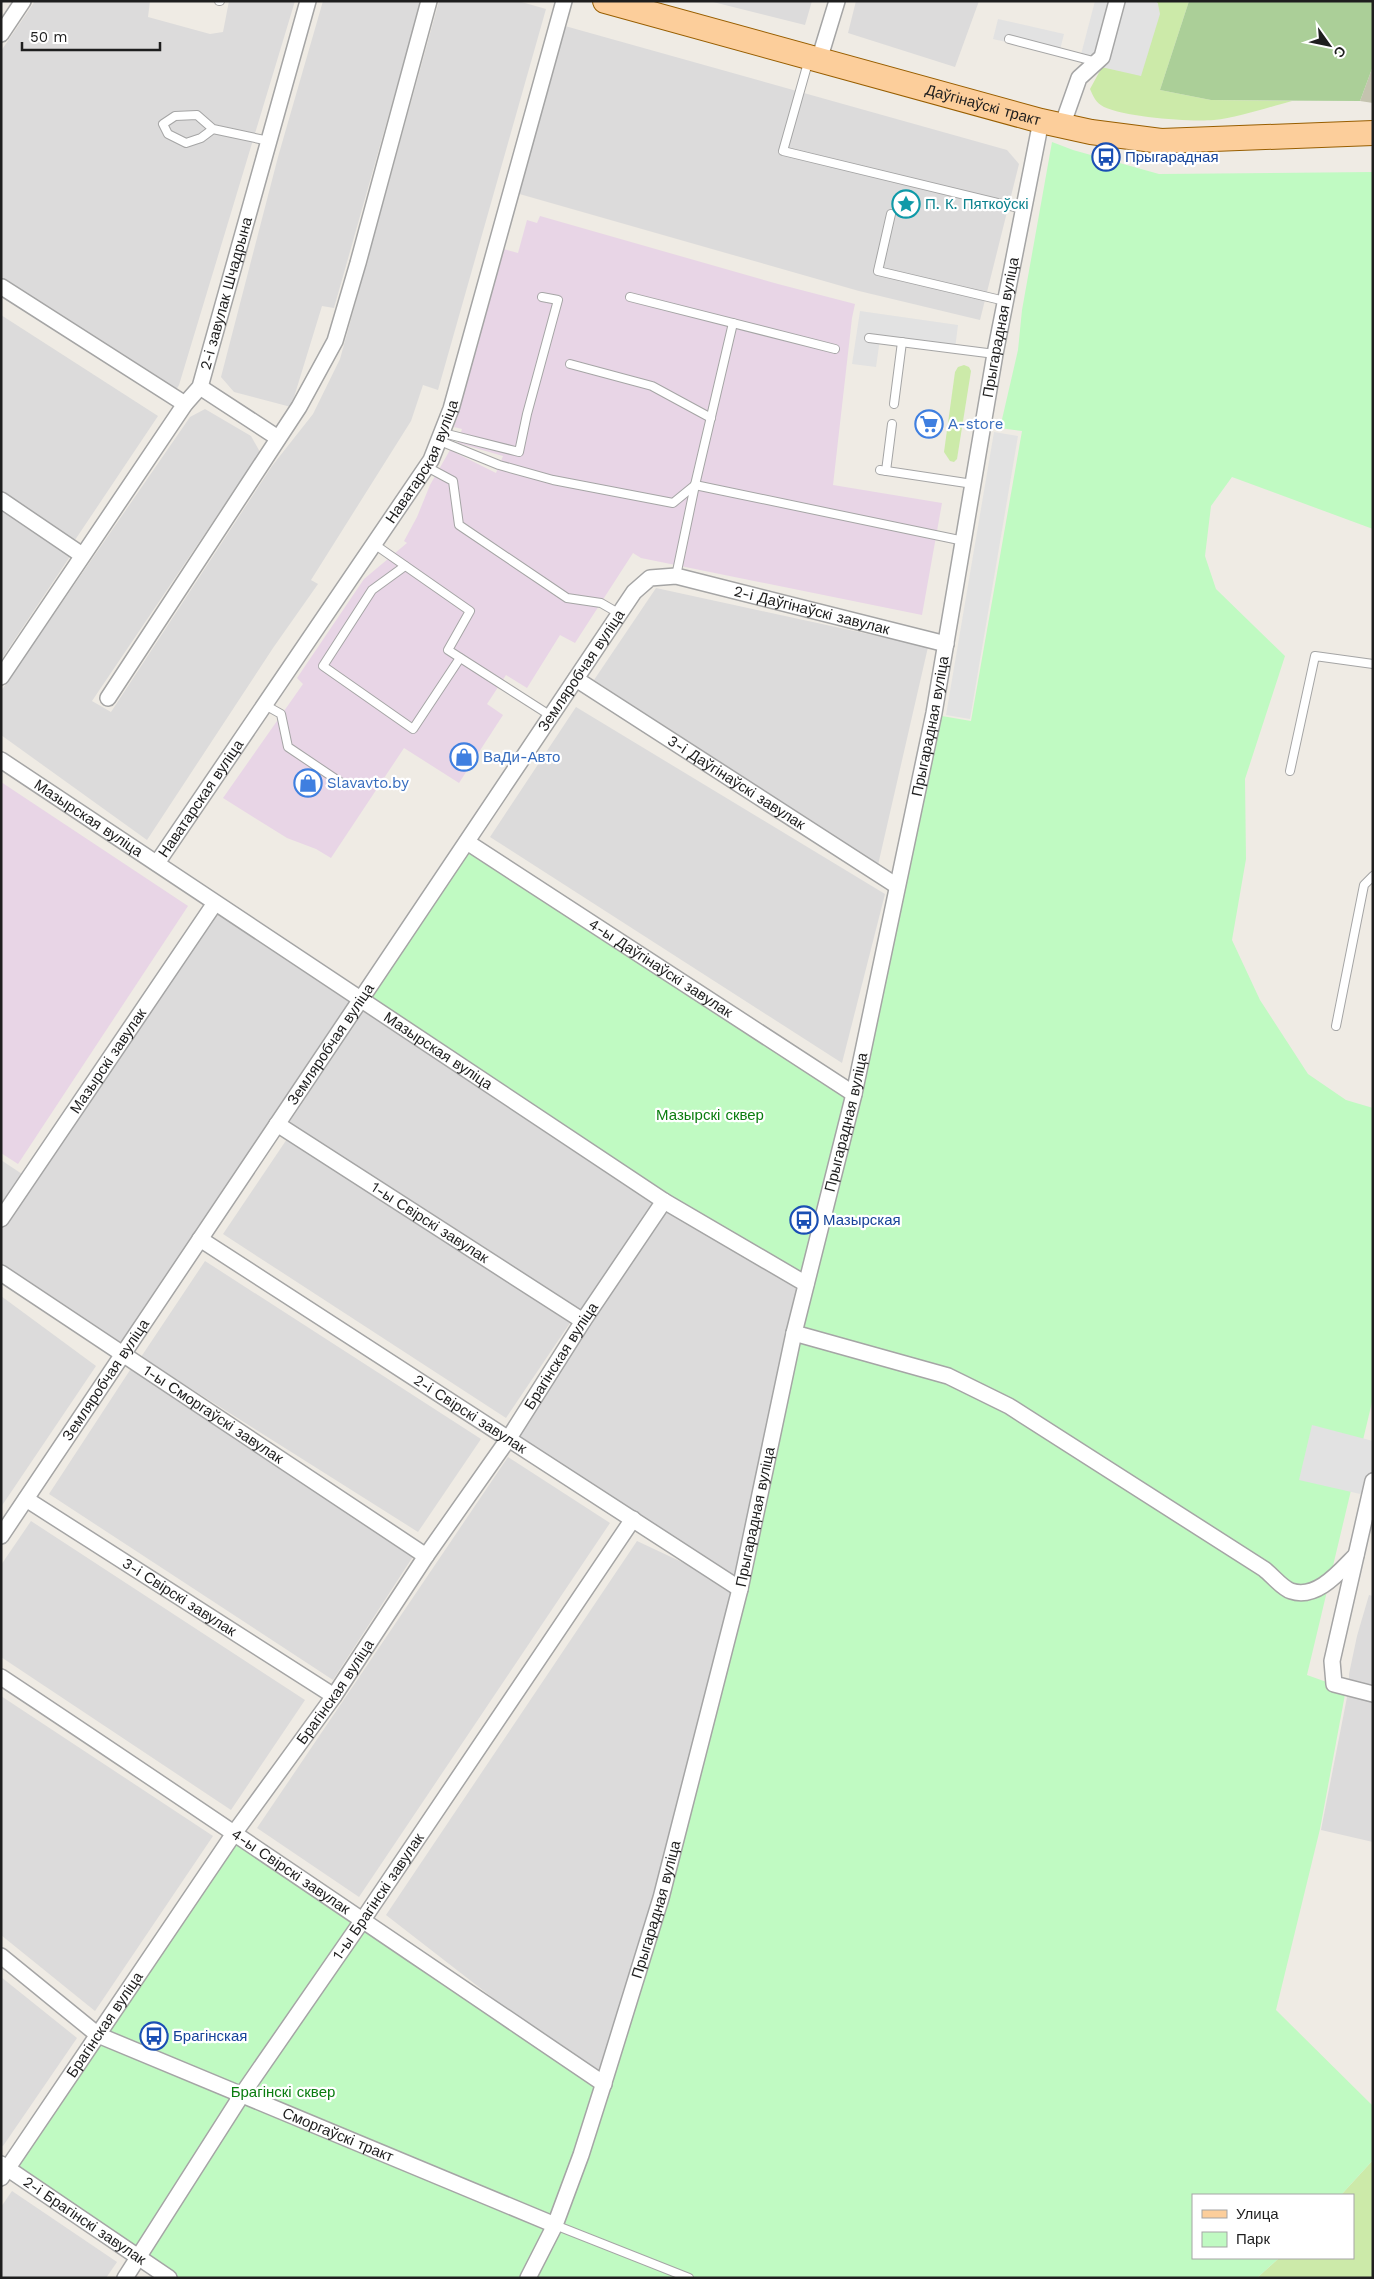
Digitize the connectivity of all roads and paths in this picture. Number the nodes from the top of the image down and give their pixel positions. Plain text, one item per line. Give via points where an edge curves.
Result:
1 (23, 1) edge
2 (308, 1) edge
3 (429, 1) edge
4 (564, 1) edge
5 (605, 1) edge
6 (837, 1) edge
7 (1117, 1) edge
8 (1, 34) edge
9 (1009, 39) dead end
10 (814, 59) junction
11 (1097, 62) junction
12 (1052, 123) junction
13 (213, 129) junction
14 (1373, 133) edge
15 (269, 141) junction
16 (1023, 209) junction
17 (892, 214) dead end
18 (2, 287) edge
19 (630, 296) dead end
20 (542, 297) dead end
21 (1005, 301) junction
22 (734, 323) junction
23 (869, 338) dead end
24 (902, 342) junction
25 (835, 349) dead end
26 (995, 354) junction
27 (570, 364) dead end
28 (200, 387) junction
29 (185, 404) junction
30 (894, 404) dead end
31 (711, 418) junction
32 (892, 424) dead end
33 (441, 437) junction
34 (278, 438) junction
35 (426, 466) junction
36 (973, 484) junction
37 (695, 485) junction
38 (1, 500) edge
39 (964, 541) junction
40 (374, 544) junction
41 (82, 555) junction
42 (405, 566) junction
43 (676, 576) junction
44 (620, 614) junction
45 (946, 644) junction
46 (460, 658) junction
47 (1373, 664) edge
48 (1, 677) edge
49 (576, 678) junction
50 (108, 698) dead end
51 (264, 706) junction
52 (551, 716) junction
53 (1, 760) edge
54 (1290, 772) dead end
55 (343, 784) dead end
56 (467, 842) junction
57 (158, 863) junction
58 (1373, 876) edge
59 (897, 886) junction
60 (214, 903) junction
61 (361, 1001) junction
62 (1336, 1026) dead end
63 (854, 1094) junction
64 (278, 1124) junction
65 (664, 1201) junction
66 (1, 1218) edge
67 (200, 1239) junction
68 (1, 1272) edge
69 (806, 1284) junction
70 (583, 1321) junction
71 (794, 1333) junction
72 (123, 1354) junction
73 (509, 1438) junction
74 (1373, 1481) edge
75 (26, 1499) junction
76 (633, 1519) junction
77 (1, 1536) edge
78 (1356, 1555) junction
79 (426, 1556) junction
80 (740, 1589) junction
81 (1, 1677) edge
82 (1373, 1694) edge
83 (334, 1696) junction
84 (235, 1832) junction
85 (362, 1921) junction
86 (1, 1956) edge
87 (98, 2035) junction
88 (604, 2084) junction
89 (241, 2096) junction
90 (4, 2170) edge
91 (555, 2225) junction
92 (139, 2258) junction
93 (126, 2278) edge
94 (169, 2278) edge
95 (528, 2278) edge
96 (689, 2278) edge

1 - 8 street
2 - 15 street, 2-і завулак Шчадрына
3 - 34 street via 335,341
4 - 33 street, Наватарская вуліца via 489,284
5 - 10 main road, Даўгінаўскі тракт
6 - 10 street
7 - 11 street via 1102,57
9 - 11 lane
10 - 12 main road, Даўгінаўскі тракт
10 - 16 lane via 783,151
11 - 12 street, Прыгарадная вуліца via 1079,78
12 - 14 main road, Даўгінаўскі тракт via 1091,132 1161,141
12 - 16 street, Прыгарадная вуліца
13 - 13 lane via 186,143 168,134 163,124 175,116 197,115
13 - 15 lane
15 - 28 street, 2-і завулак Шчадрына
16 - 21 street, Прыгарадная вуліца
17 - 21 lane via 878,271
18 - 29 street
19 - 22 lane
20 - 33 lane via 558,300 519,452
21 - 26 street, Прыгарадная вуліца
22 - 25 lane
22 - 31 lane
23 - 24 lane
24 - 26 lane
24 - 30 lane
26 - 36 street, Прыгарадная вуліца
27 - 31 lane via 652,386
28 - 29 street, 2-і завулак Шчадрына
28 - 34 street
29 - 41 street, 2-і завулак Шчадрына
31 - 37 lane
32 - 36 lane via 883,471
33 - 35 street, Наватарская вуліца
33 - 37 lane via 499,465 552,480 673,504
34 - 50 street
35 - 40 street, Наватарская вуліца
35 - 44 lane via 452,481 459,525 567,598 601,603
36 - 39 street, Прыгарадная вуліца
37 - 39 lane
37 - 43 lane
38 - 41 street
39 - 45 street, Прыгарадная вуліца
40 - 42 lane
40 - 51 street, Наватарская вуліца
41 - 48 street, 2-і завулак Шчадрына
42 - 46 lane via 470,611 448,650
42 - 46 lane via 372,590 323,666 413,729
43 - 44 street, Земляробчая вуліца via 650,578 634,592
43 - 45 street, 2-і Даўгінаўскі завулак
44 - 49 street, Земляробчая вуліца
45 - 59 street, Прыгарадная вуліца
46 - 52 lane
47 - 54 lane via 1315,656
49 - 52 street, Земляробчая вуліца
49 - 59 street, 3-і Даўгінаўскі завулак
51 - 55 lane via 281,714 288,747
51 - 57 street, Наватарская вуліца
52 - 56 street, Земляробчая вуліца
53 - 57 street, Мазырская вуліца
56 - 61 street, Земляробчая вуліца
56 - 63 street, 4-ы Даўгінаўскі завулак
57 - 60 street, Мазырская вуліца
58 - 62 lane via 1364,885
59 - 63 street, Прыгарадная вуліца
60 - 61 street, Мазырская вуліца
60 - 66 street, Мазырскі завулак
61 - 64 street, Земляробчая вуліца
61 - 65 street, Мазырская вуліца
63 - 69 street, Прыгарадная вуліца
64 - 67 street, Земляробчая вуліца
64 - 70 street, 1-ы Свірскі завулак
65 - 69 street, Мазырская вуліца
65 - 70 street, Брагінская вуліца
67 - 72 street, Земляробчая вуліца
67 - 73 street, 2-і Свірскі завулак
68 - 72 street, 1-ы Сморгаўскі завулак
69 - 71 street, Прыгарадная вуліца
70 - 73 street, Брагінская вуліца
71 - 78 street via 948,1376 1009,1406 1264,1569 1291,1591 1310,1592 1331,1580
71 - 80 street, Прыгарадная вуліца
72 - 75 street, Земляробчая вуліца
72 - 79 street, 1-ы Сморгаўскі завулак
73 - 76 street, 2-і Свірскі завулак
73 - 79 street, Брагінская вуліца
74 - 78 street
75 - 77 street, Земляробчая вуліца
75 - 83 street, 3-і Свірскі завулак
76 - 80 street, 2-і Свірскі завулак
76 - 85 street, 1-ы Брагінскі завулак
78 - 82 street via 1332,1661 1334,1684
79 - 83 street, Брагінская вуліца
80 - 88 street, Прыгарадная вуліца via 661,1898
81 - 84 street, 4-ы Свірскі завулак
83 - 84 street, Брагінская вуліца
84 - 85 street, 4-ы Свірскі завулак
84 - 87 street, Брагінская вуліца
85 - 88 street, 4-ы Свірскі завулак
85 - 89 street, 1-ы Брагінскі завулак
86 - 87 street, Сморгаўскі тракт
87 - 89 street, Сморгаўскі тракт
87 - 90 street, Брагінская вуліца
88 - 91 street, Прыгарадная вуліца
89 - 91 street, Сморгаўскі тракт
89 - 92 street, 1-ы Брагінскі завулак
90 - 92 street, 2-і Брагінскі завулак
91 - 95 street, Прыгарадная вуліца
91 - 96 lane
92 - 93 street, 1-ы Брагінскі завулак
92 - 94 street, 2-і Брагінскі завулак

